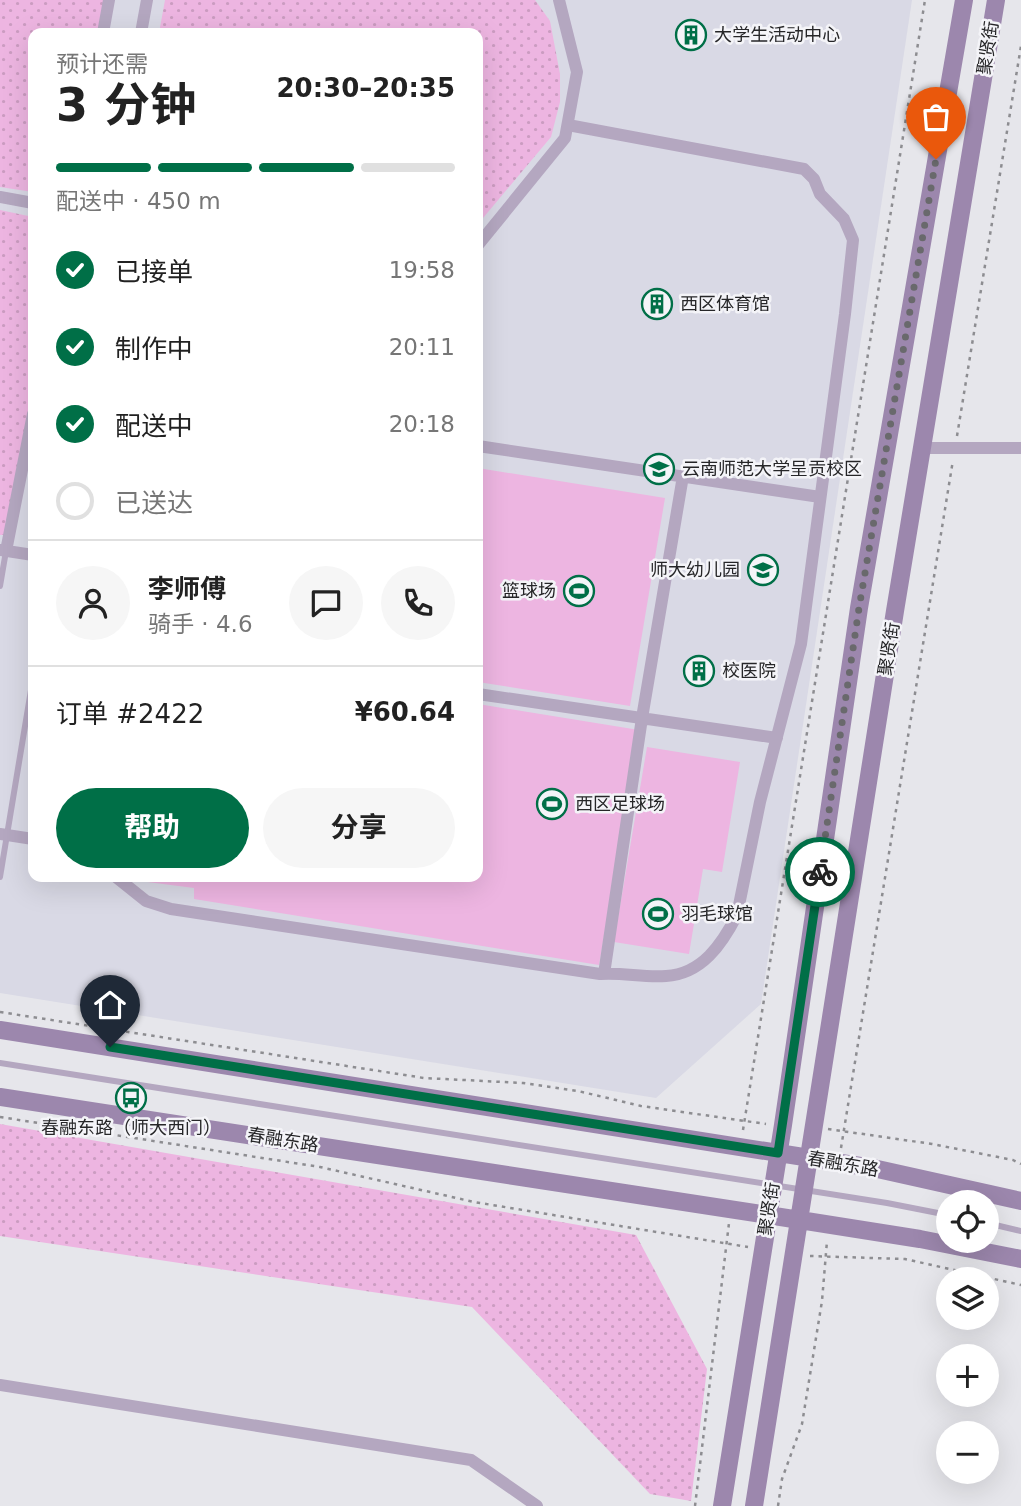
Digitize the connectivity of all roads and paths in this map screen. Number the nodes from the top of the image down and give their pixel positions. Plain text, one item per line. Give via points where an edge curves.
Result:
1 (109, 0) edge
2 (147, 0) edge
3 (559, 0) edge
4 (925, 0) edge
5 (964, 0) edge
6 (996, 0) edge
7 (104, 28) edge
8 (142, 28) edge
9 (1021, 46) edge
10 (568, 125) junction
11 (0, 197) edge
12 (28, 202) edge
13 (483, 239) edge
14 (28, 437) edge
15 (483, 447) edge
16 (922, 448) junction
17 (955, 448) junction
18 (1021, 449) edge
19 (683, 477) junction
20 (820, 497) junction
21 (3, 550) edge
22 (28, 554) edge
23 (0, 586) edge
24 (483, 695) edge
25 (28, 704) edge
26 (642, 718) junction
27 (777, 738) junction
28 (3, 835) edge
29 (28, 838) edge
30 (0, 877) edge
31 (122, 882) edge
32 (604, 974) junction
33 (0, 1012) edge
34 (0, 1030) edge
35 (0, 1063) edge
36 (0, 1097) edge
37 (0, 1117) edge
38 (744, 1122) junction
39 (783, 1125) junction
40 (815, 1128) junction
41 (844, 1130) junction
42 (740, 1147) junction
43 (778, 1153) junction
44 (810, 1158) junction
45 (839, 1163) junction
46 (1021, 1164) edge
47 (773, 1186) junction
48 (805, 1191) junction
49 (1021, 1201) edge
50 (731, 1209) junction
51 (936, 1213) edge
52 (768, 1215) junction
53 (799, 1220) junction
54 (830, 1225) junction
55 (999, 1226) edge
56 (1021, 1231) edge
57 (726, 1243) junction
58 (763, 1249) junction
59 (794, 1255) junction
60 (825, 1258) junction
61 (1021, 1259) edge
62 (1021, 1285) edge
63 (0, 1385) edge
64 (537, 1506) edge
65 (695, 1506) edge
66 (722, 1506) edge
67 (754, 1506) edge
68 (778, 1506) edge

1 - 7 street
2 - 8 street
3 - 10 street via 578,72
4 - 38 path
5 - 39 main road, 聚贤街 via 859,608
6 - 16 main road, 聚贤街
9 - 17 path
10 - 13 street via 565,138
10 - 20 street via 804,169 844,219 853,240
11 - 12 street
14 - 21 street
15 - 19 street
16 - 17 street
16 - 40 main road, 聚贤街
17 - 18 street
17 - 41 path
19 - 20 street
19 - 26 street
20 - 27 street via 801,644
21 - 22 street
21 - 23 lane
24 - 26 street
25 - 28 lane
26 - 27 street
26 - 32 street
27 - 32 street via 737,915 718,948 696,967 667,976
28 - 29 street
28 - 30 lane
31 - 32 street via 146,901 171,909
33 - 38 path via 424,1078 567,1089
34 - 42 main road, 春融东路
35 - 47 lane
36 - 50 main road, 春融东路
37 - 57 path via 320,1167 474,1202
38 - 39 path
38 - 42 path
39 - 43 main road, 聚贤街
40 - 41 path
40 - 44 main road, 聚贤街
41 - 45 path
41 - 46 path
42 - 43 main road, 春融东路
43 - 44 main road, 春融东路
43 - 47 main road, 聚贤街
44 - 45 main road, 春融东路
44 - 48 main road, 聚贤街
45 - 49 main road, 春融东路
47 - 48 lane
47 - 52 main road, 聚贤街
48 - 51 lane
48 - 53 main road, 聚贤街
50 - 52 main road, 春融东路
50 - 57 path
52 - 53 main road, 春融东路
52 - 58 main road, 聚贤街
53 - 54 main road, 春融东路
53 - 59 main road, 聚贤街
54 - 60 path
54 - 61 main road, 春融东路
55 - 56 lane
57 - 58 path
57 - 65 path
58 - 66 main road, 聚贤街
59 - 60 path
59 - 67 main road, 聚贤街
60 - 62 path via 905,1259
60 - 68 path via 802,1424 782,1479
63 - 64 street via 471,1460

